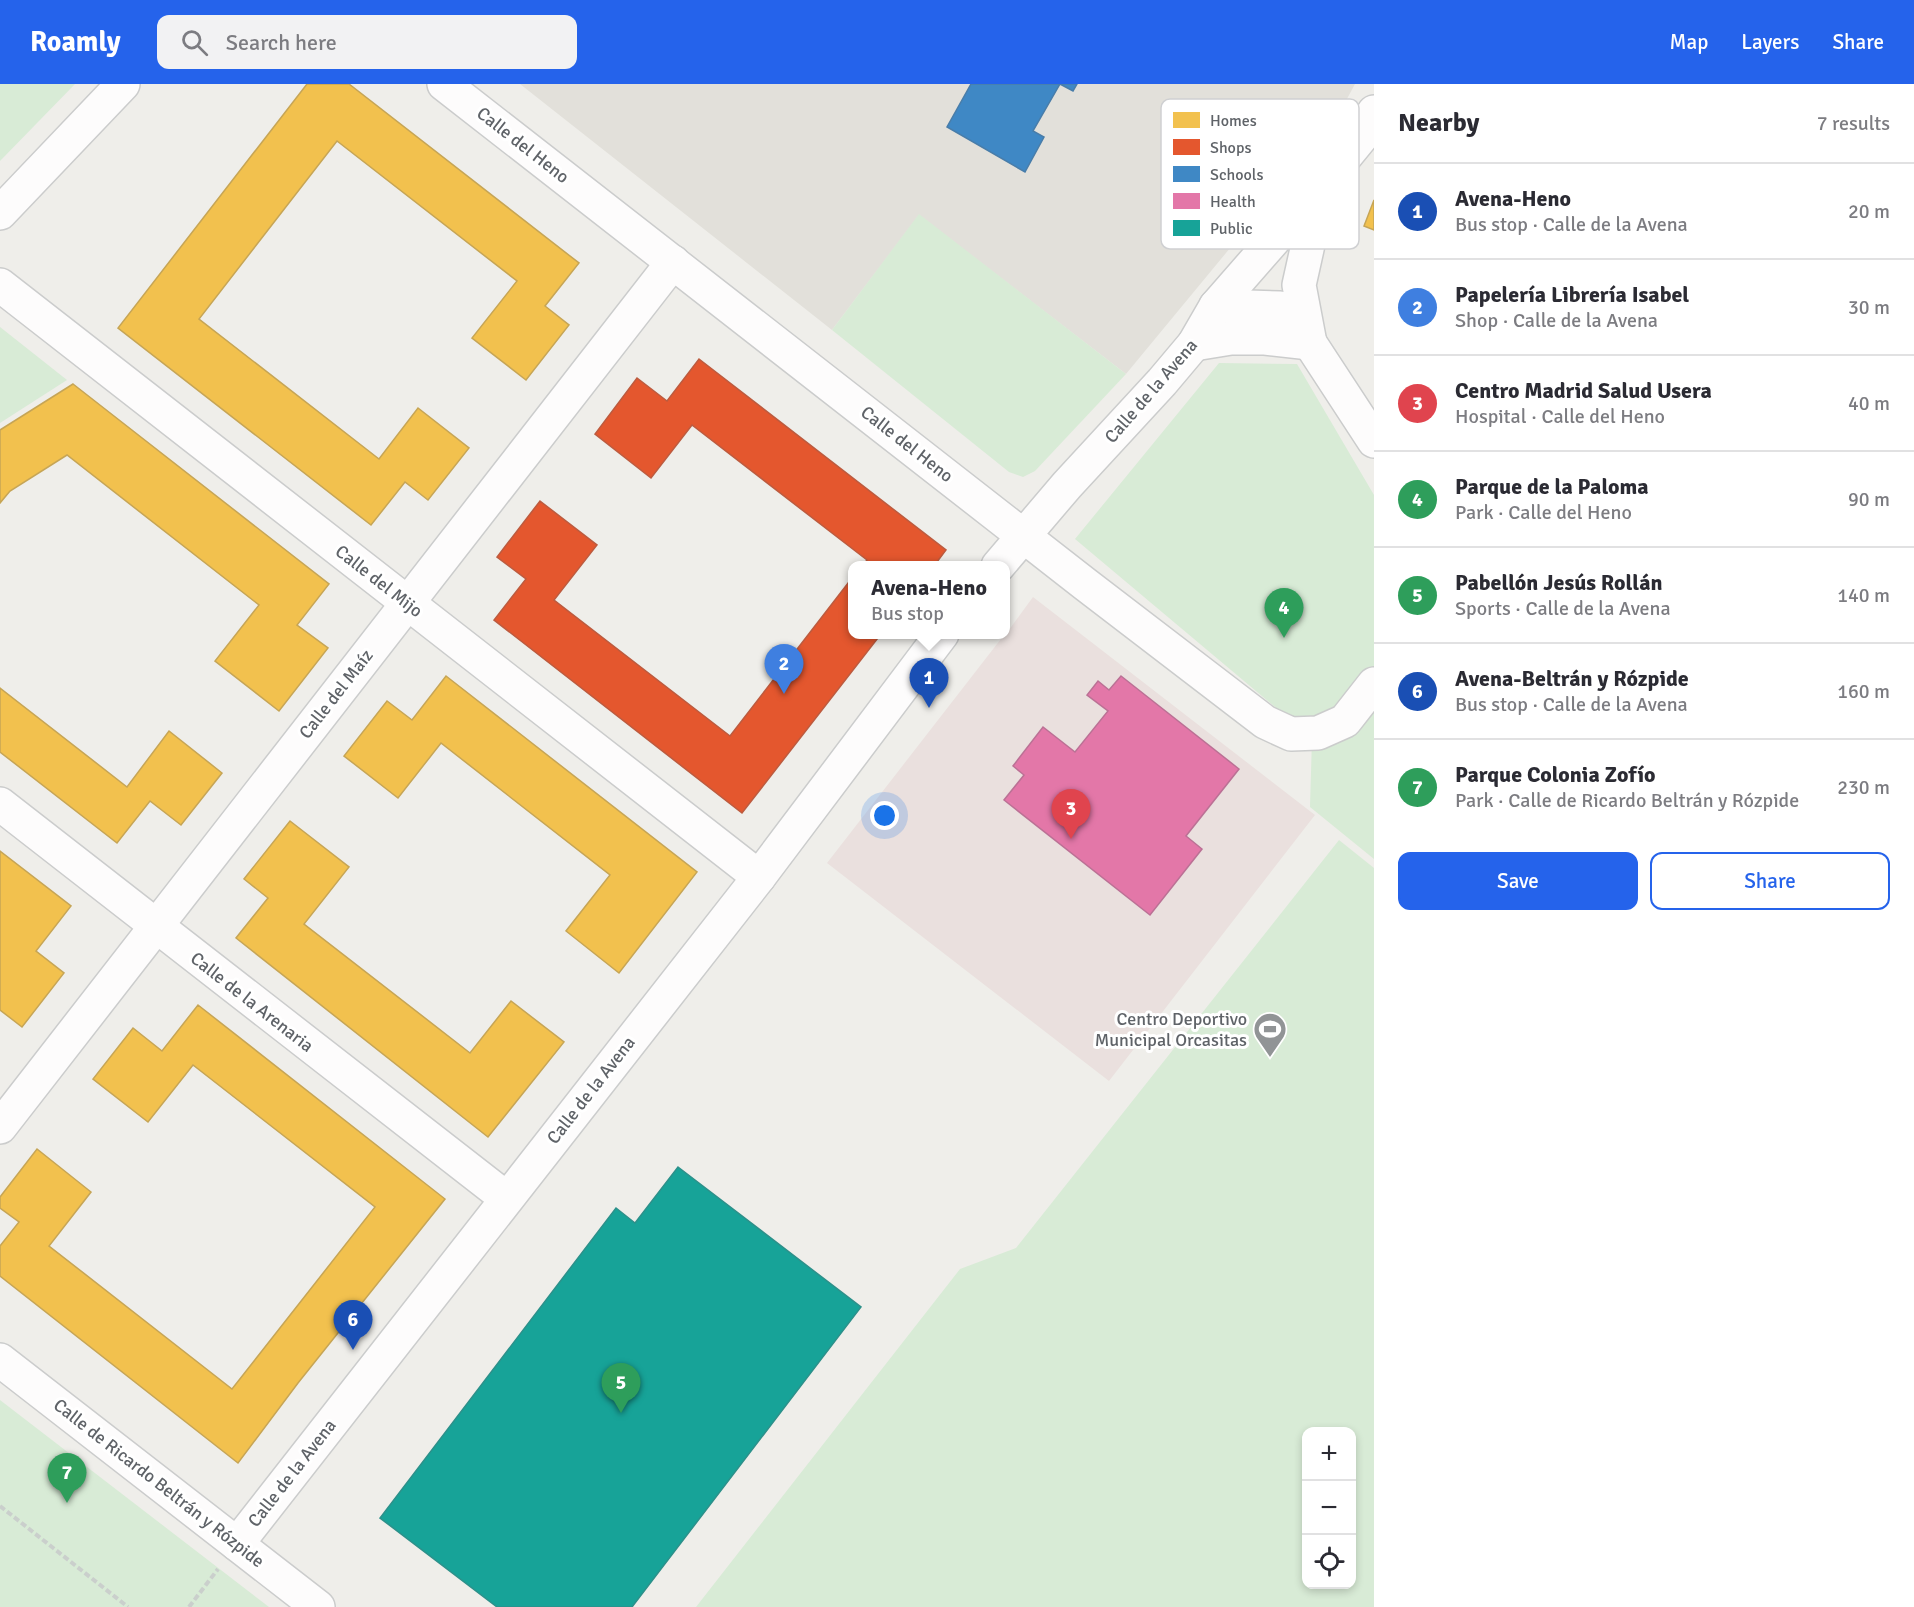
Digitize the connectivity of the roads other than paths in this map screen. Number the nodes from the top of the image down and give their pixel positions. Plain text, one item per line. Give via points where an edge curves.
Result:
1 (123, 84) edge
2 (444, 84) edge
3 (1374, 112) edge
4 (1359, 140) edge
5 (0, 213) edge
6 (1266, 249) edge
7 (1307, 249) edge
8 (673, 262) junction
9 (0, 285) edge
10 (1216, 306) junction
11 (1310, 343) junction
12 (1194, 344) junction
13 (1374, 441) edge
14 (1023, 535) junction
15 (1002, 561) edge
16 (408, 603) junction
17 (938, 639) edge
18 (1374, 684) edge
19 (0, 804) edge
20 (759, 877) junction
21 (155, 926) junction
22 (0, 1127) edge
23 (506, 1198) junction
24 (0, 1360) edge
25 (237, 1544) junction
26 (318, 1607) edge

1 - 5 street
2 - 8 street, Calle del Heno
3 - 4 street, Calle de la Avena
6 - 10 street, Calle de la Avena
7 - 11 street via 1299,285
8 - 14 street, Calle del Heno
8 - 16 street, Calle del Maíz
9 - 16 street, Calle del Mijo
10 - 11 street via 1280,308
10 - 12 street, Calle de la Avena
11 - 12 street via 1231,338
11 - 13 street
12 - 14 street, Calle de la Avena
14 - 15 street, Calle de la Avena
14 - 18 street, Calle del Heno via 1265,722 1291,734 1318,733 1345,721
16 - 20 street, Calle del Mijo
16 - 21 street, Calle del Maíz
17 - 20 street, Calle de la Avena
19 - 21 street, Calle de la Arenaria
20 - 23 street, Calle de la Avena
21 - 22 street, Calle del Maíz
21 - 23 street, Calle de la Arenaria
23 - 25 street, Calle de la Avena
24 - 25 street, Calle de Ricardo Beltrán y Rózpide
25 - 26 street, Calle de Ricardo Beltrán y Rózpide

